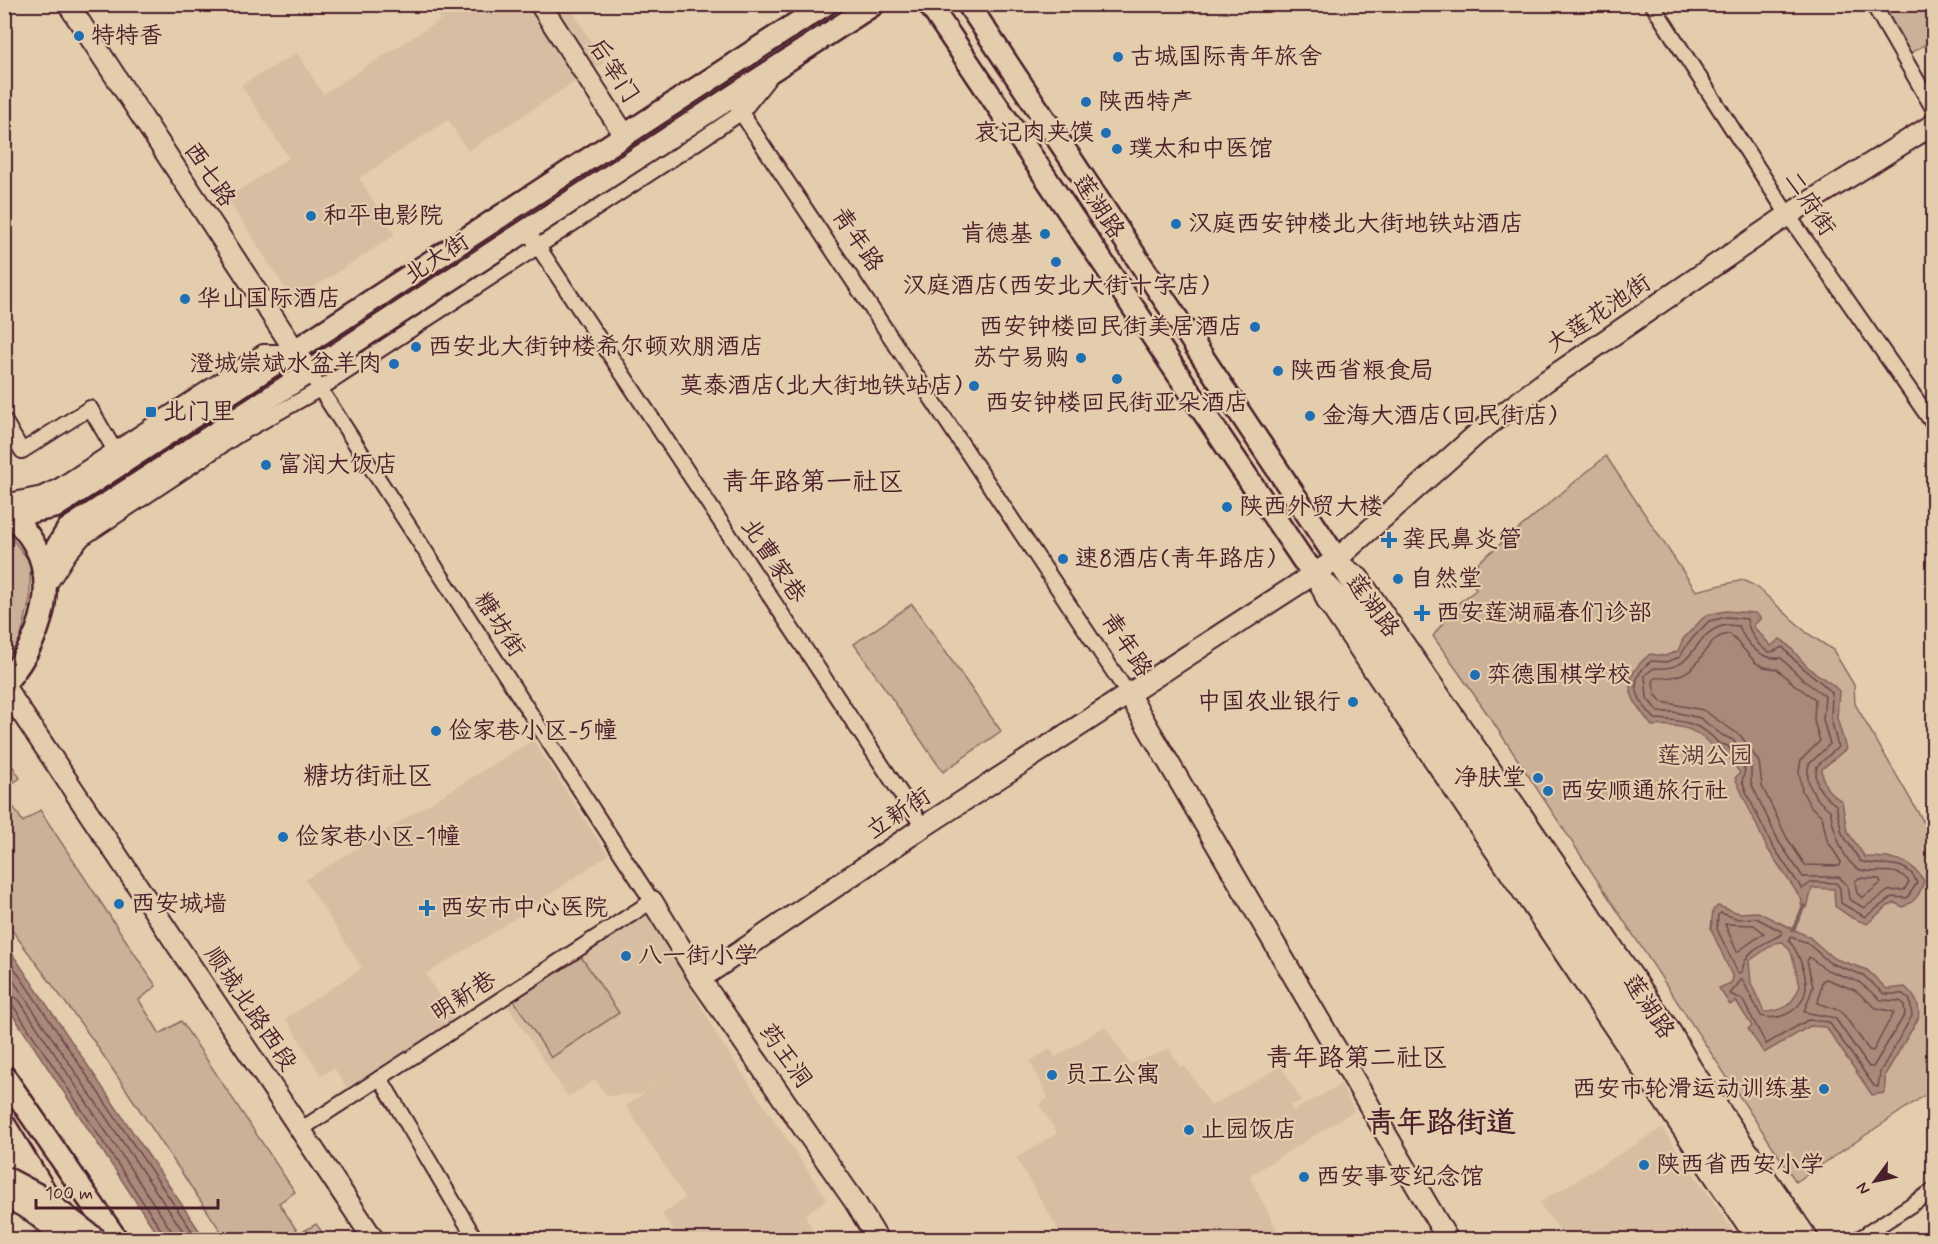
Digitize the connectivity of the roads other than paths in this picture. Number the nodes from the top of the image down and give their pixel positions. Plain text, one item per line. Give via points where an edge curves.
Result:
1 (68, 4) edge
2 (540, 4) edge
3 (826, 4) edge
4 (874, 4) edge
5 (929, 4) edge
6 (968, 4) edge
7 (1652, 4) edge
8 (1873, 4) edge
9 (736, 105) junction
10 (1934, 110) edge
11 (1934, 124) edge
12 (624, 134) junction
13 (1788, 215) junction
14 (532, 238) junction
15 (296, 352) junction
16 (315, 381) junction
17 (4, 420) edge
18 (1934, 425) edge
19 (118, 456) junction
20 (4, 504) edge
21 (4, 512) edge
22 (1336, 559) junction
23 (1313, 574) junction
24 (45, 580) junction
25 (4, 685) edge
26 (1129, 695) junction
27 (923, 827) junction
28 (652, 901) junction
29 (700, 979) junction
30 (4, 1076) edge
31 (380, 1078) junction
32 (4, 1124) edge
33 (300, 1130) junction
34 (4, 1149) edge
35 (4, 1177) edge
36 (1934, 1190) edge
37 (4, 1195) edge
38 (58, 1239) edge
39 (71, 1239) edge
40 (97, 1239) edge
41 (117, 1239) edge
42 (374, 1239) edge
43 (476, 1239) edge
44 (878, 1239) edge
45 (1448, 1239) edge
46 (1754, 1239) edge
47 (1773, 1239) edge
48 (1795, 1239) edge
49 (1812, 1239) edge
50 (1857, 1239) edge

1 - 15 street, 西七路
2 - 12 street, 后宰门
3 - 12 main road, 北大街
4 - 9 main road, 北大街 via 778,66
5 - 23 main road, 莲湖路
6 - 22 main road, 莲湖路
7 - 13 street, 二府街
8 - 10 street
9 - 14 main road, 北大街
9 - 26 street, 青年路
11 - 13 street, 大莲花池街
12 - 15 main road, 北大街
13 - 18 street, 二府街
13 - 22 street, 大莲花池街 via 1529,394 1478,433
14 - 16 main road, 北大街
14 - 27 street, 北曹家巷
15 - 16 street, 西七路
15 - 19 main road, 北大街
16 - 24 main road, 北大街 via 68,529
16 - 28 street, 糖坊街
17 - 19 street via 22,451 90,408
19 - 20 main road, 北大街 via 55,507 29,512
21 - 24 main road, 北大街 via 26,532
22 - 23 street, 大莲花池街
22 - 48 main road, 莲湖路
22 - 49 street via 1362,576
23 - 26 street, 立新街
23 - 46 street via 1325,603
23 - 47 main road, 莲湖路 via 1344,605
24 - 25 main road, 北大街 via 43,621 22,662
25 - 33 street, 顺城北路西段
26 - 27 street, 立新街
26 - 45 street, 青年路
27 - 29 street, 立新街
28 - 29 street, 药王洞
28 - 31 street, 明新巷
29 - 44 street, 药王洞
30 - 41 main road
31 - 33 street, 明新巷
31 - 43 street
32 - 39 main road
33 - 42 street, 顺城北路西段
34 - 38 street
35 - 40 main road, bridge via 38,1195
36 - 50 street
37 - 39 main road, bridge

